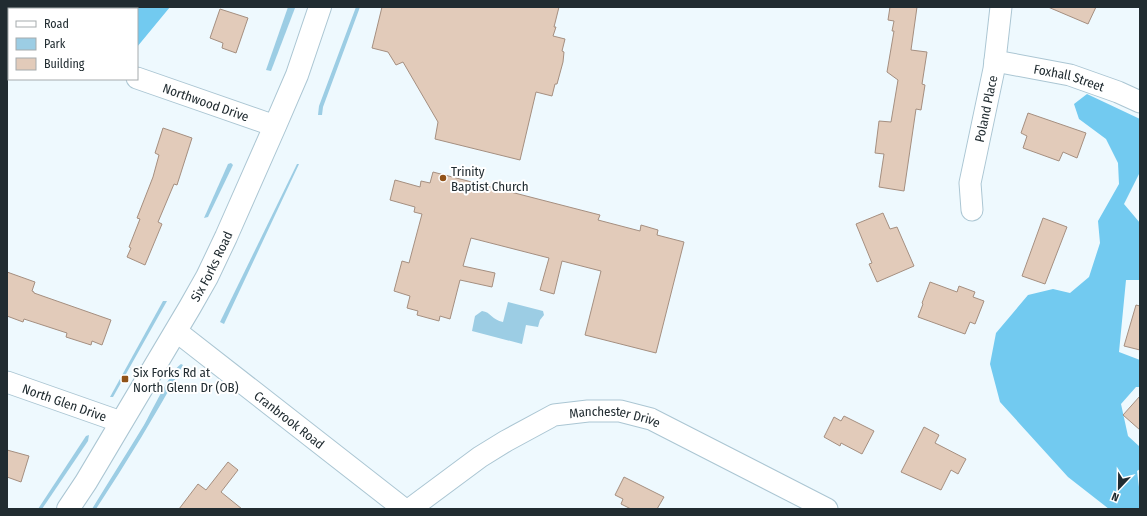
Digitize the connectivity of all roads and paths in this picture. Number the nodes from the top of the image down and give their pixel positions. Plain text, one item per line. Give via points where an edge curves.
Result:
1 (320, 7) edge
2 (1001, 7) edge
3 (995, 61) junction
4 (138, 78) edge
5 (1140, 102) edge
6 (275, 126) junction
7 (972, 210) dead end
8 (176, 331) junction
9 (7, 382) edge
10 (121, 422) junction
11 (68, 509) edge
12 (404, 509) edge
13 (410, 509) edge
14 (827, 509) edge

1 - 6 main road, Six Forks Road via 297,75
2 - 3 street, Poland Place
3 - 5 street, Foxhall Street via 1070,75
3 - 7 street, Poland Place via 970,183
4 - 6 street, Northwood Drive
6 - 8 main road, Six Forks Road via 226,237
8 - 10 main road, Six Forks Road
8 - 12 street, Cranbrook Road
9 - 10 street, North Glen Drive
10 - 11 main road, Six Forks Road
13 - 14 street, Manchester Drive via 506,441 554,415 588,411 620,411 651,419

